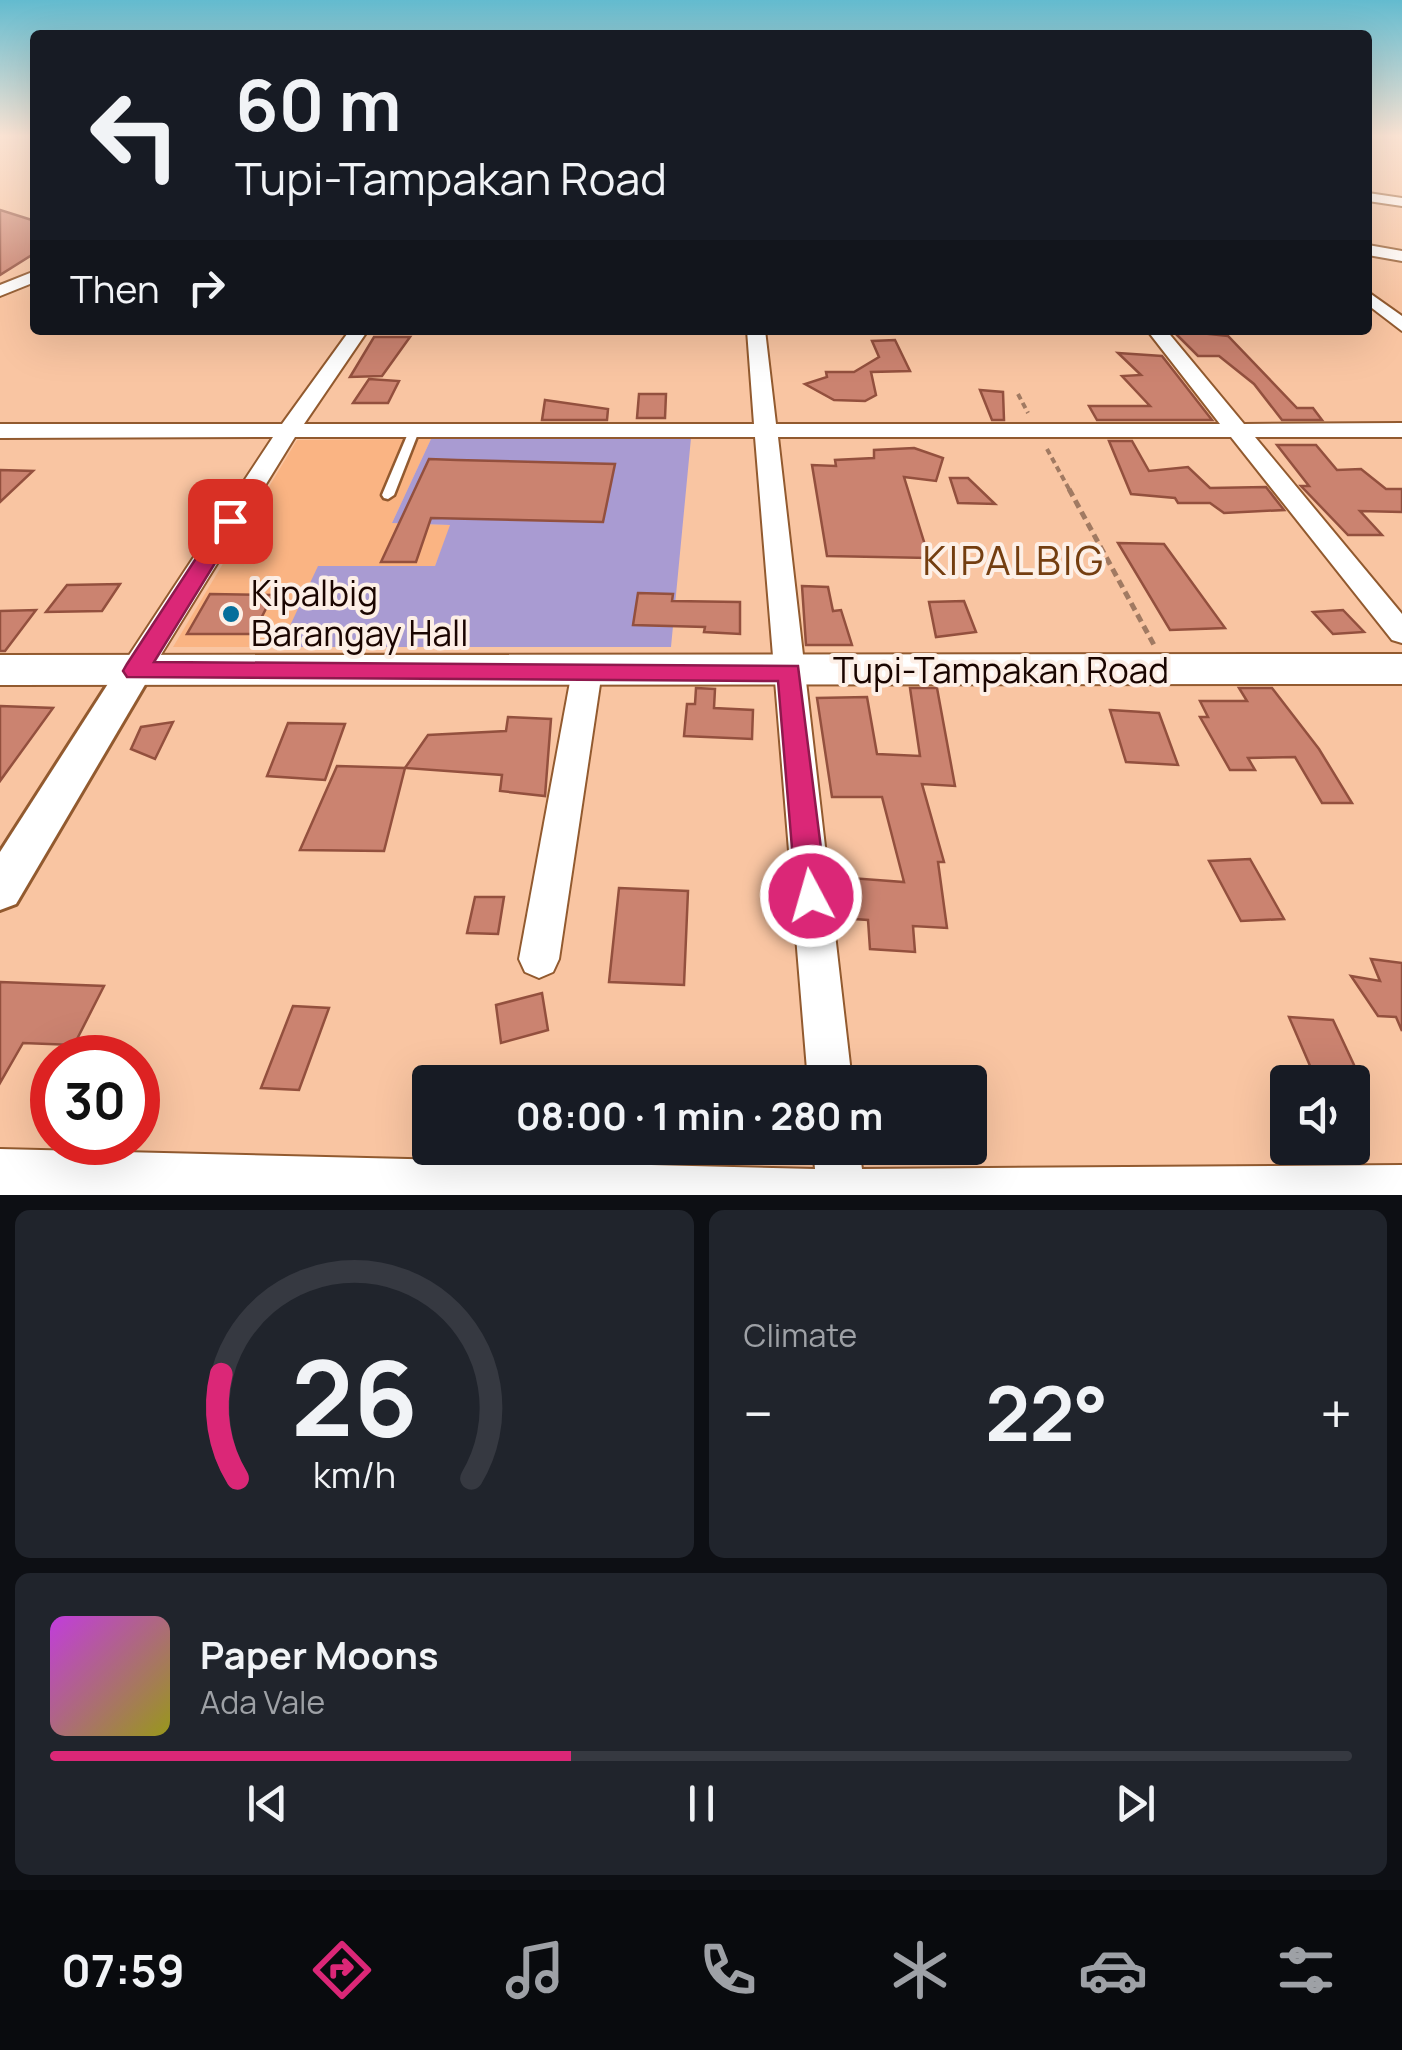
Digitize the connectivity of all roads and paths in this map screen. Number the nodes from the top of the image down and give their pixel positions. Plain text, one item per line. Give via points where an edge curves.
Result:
1 (1372, 198) edge
2 (1402, 202) edge
3 (1372, 251) edge
4 (1402, 256) edge
5 (30, 278) edge
6 (0, 292) edge
7 (30, 294) edge
8 (1372, 300) edge
9 (1402, 326) edge
10 (356, 335) edge
11 (757, 335) edge
12 (1160, 335) edge
13 (1018, 394) dead end
14 (768, 430) junction
15 (1037, 430) junction
16 (1402, 430) edge
17 (0, 431) edge
18 (414, 431) junction
19 (288, 432) junction
20 (1239, 432) junction
21 (388, 494) dead end
22 (1402, 632) edge
23 (0, 670) edge
24 (1168, 670) junction
25 (1402, 670) edge
26 (136, 671) junction
27 (587, 671) junction
28 (789, 672) junction
29 (0, 890) edge
30 (539, 958) dead end
31 (828, 1065) edge
32 (0, 1172) edge
33 (839, 1178) edge
34 (1402, 1189) edge

1 - 2 street
3 - 4 street
5 - 6 street
6 - 7 street
8 - 9 street
10 - 19 street
11 - 14 street
12 - 20 street
13 - 15 path
14 - 15 street
14 - 18 street
14 - 28 street
15 - 20 street
15 - 24 path
16 - 20 street
17 - 19 street
18 - 19 street
18 - 21 lane
19 - 26 street
20 - 22 street
23 - 26 main road, Tupi-Tampakan Road
24 - 25 main road, Tupi-Tampakan Road
24 - 28 main road, Tupi-Tampakan Road
26 - 27 main road, Tupi-Tampakan Road
26 - 29 street
27 - 28 main road, Tupi-Tampakan Road
27 - 30 street
28 - 31 street
32 - 33 street
33 - 34 street

